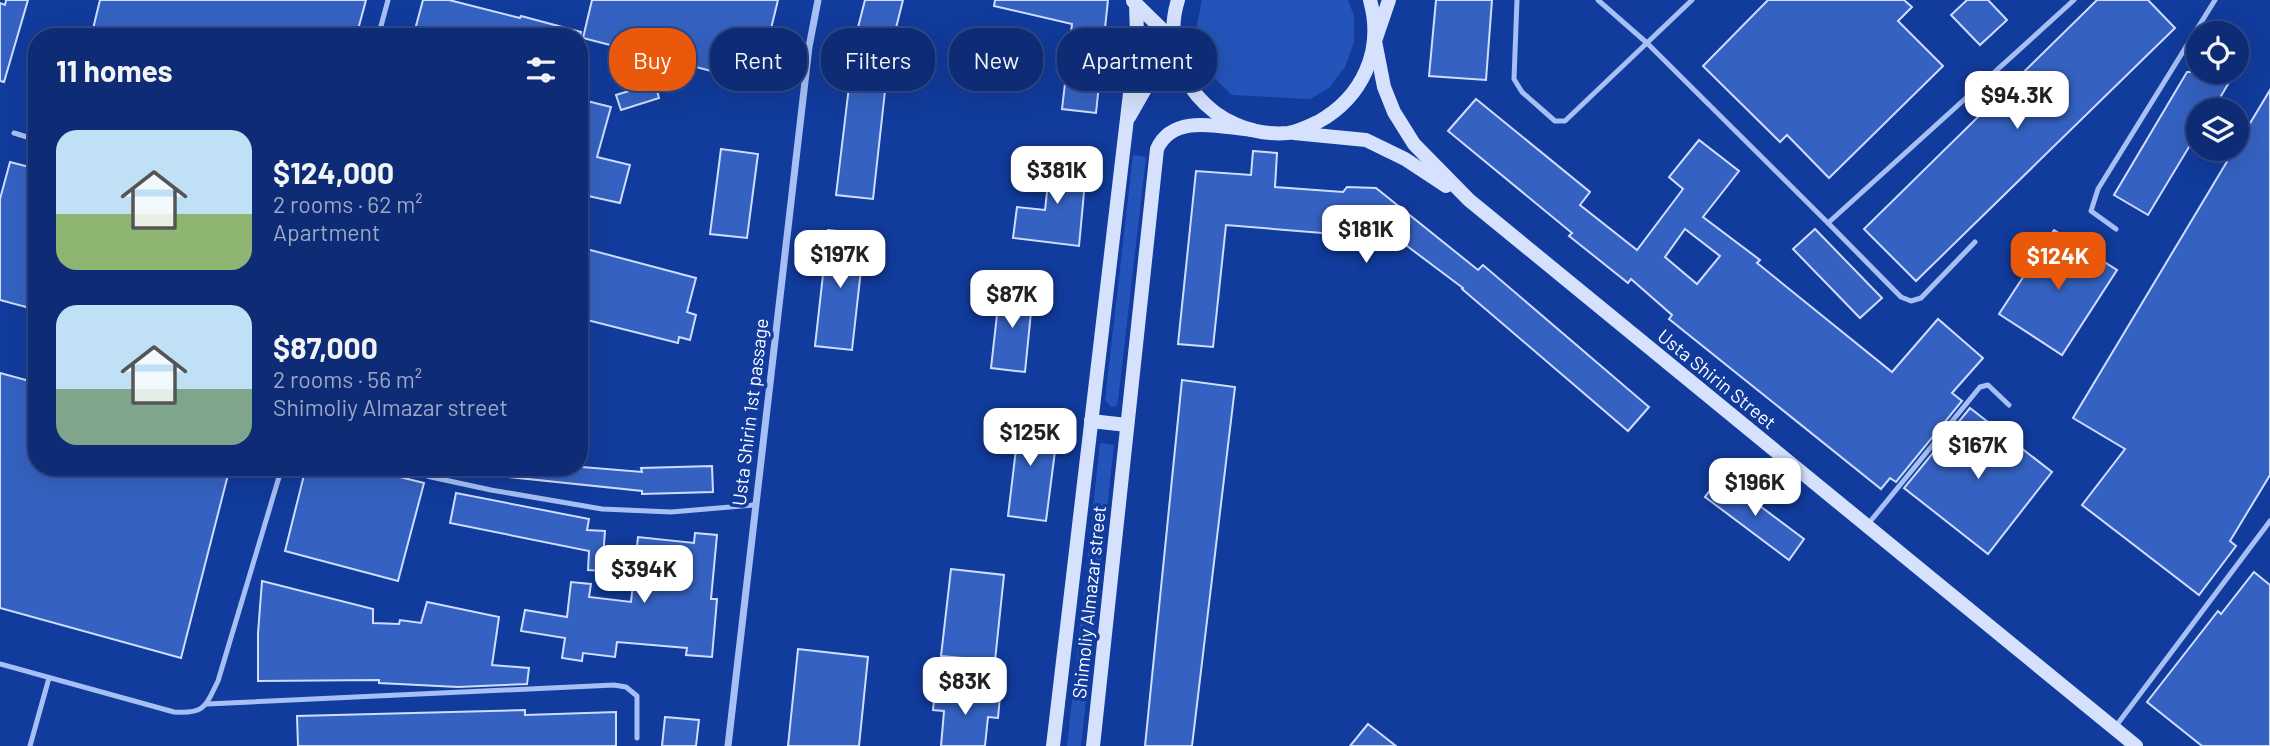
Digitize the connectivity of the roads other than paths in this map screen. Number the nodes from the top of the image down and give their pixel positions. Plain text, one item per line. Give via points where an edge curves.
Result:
1 (388, 0) edge
2 (818, 0) edge
3 (1178, 0) edge
4 (1370, 0) edge
5 (1390, 0) edge
6 (1517, 0) edge
7 (1598, 0) edge
8 (1692, 0) edge
9 (2074, 0) edge
10 (2215, 0) edge
11 (1134, 2) edge
12 (380, 28) edge
13 (1161, 28) edge
14 (1174, 28) edge
15 (1375, 41) junction
16 (1647, 43) junction
17 (1143, 91) edge
18 (1194, 91) edge
19 (1125, 122) junction
20 (1252, 130) junction
21 (14, 133) dead end
22 (1289, 133) junction
23 (28, 137) edge
24 (1469, 200) junction
25 (1828, 223) junction
26 (2116, 229) dead end
27 (1975, 242) dead end
28 (2009, 405) dead end
29 (1091, 421) junction
30 (1127, 425) junction
31 (279, 476) edge
32 (428, 476) edge
33 (754, 505) junction
34 (2270, 521) edge
35 (1867, 526) junction
36 (0, 664) edge
37 (49, 678) junction
38 (207, 704) junction
39 (2114, 728) junction
40 (638, 738) dead end
41 (30, 746) edge
42 (728, 746) edge
43 (1053, 746) edge
44 (1093, 746) edge
45 (2136, 746) edge

1 - 12 lane
2 - 33 street, Usta Shirin 1st passage
3 - 14 main road
4 - 15 main road, Usta Shirin Street
5 - 15 main road
6 - 16 lane via 1514,79 1555,121 1565,121
7 - 16 lane
8 - 16 lane
9 - 25 lane
10 - 26 lane via 2098,189 2091,211
11 - 13 main road
11 - 19 main road, Shimoliy Almazar street via 1137,34
15 - 22 main road via 1370,64 1348,100 1323,119
15 - 24 main road, Usta Shirin Street via 1394,112 1414,144
16 - 25 lane
17 - 19 main road, Shimoliy Almazar street
18 - 20 main road via 1222,117
19 - 29 main road, Shimoliy Almazar street
20 - 22 main road, Usta Shirin Street
20 - 30 main road, Shimoliy Almazar street via 1186,125 1161,139
21 - 23 lane
22 - 24 main road, Usta Shirin Street via 1351,137 1381,146
24 - 35 main road, Usta Shirin Street
25 - 27 lane via 1901,297 1911,301 1921,298
28 - 35 lane via 1988,385 1980,387
29 - 30 main road
29 - 43 main road, Shimoliy Almazar street
30 - 44 main road, Shimoliy Almazar street
31 - 38 lane via 218,681
32 - 33 lane via 602,509 671,512
33 - 42 street, Usta Shirin 1st passage
34 - 39 lane
35 - 39 main road, Usta Shirin Street
36 - 37 lane
37 - 38 lane via 174,712 193,713
37 - 41 lane
38 - 40 lane via 614,685 637,696
39 - 45 main road, Usta Shirin Street

